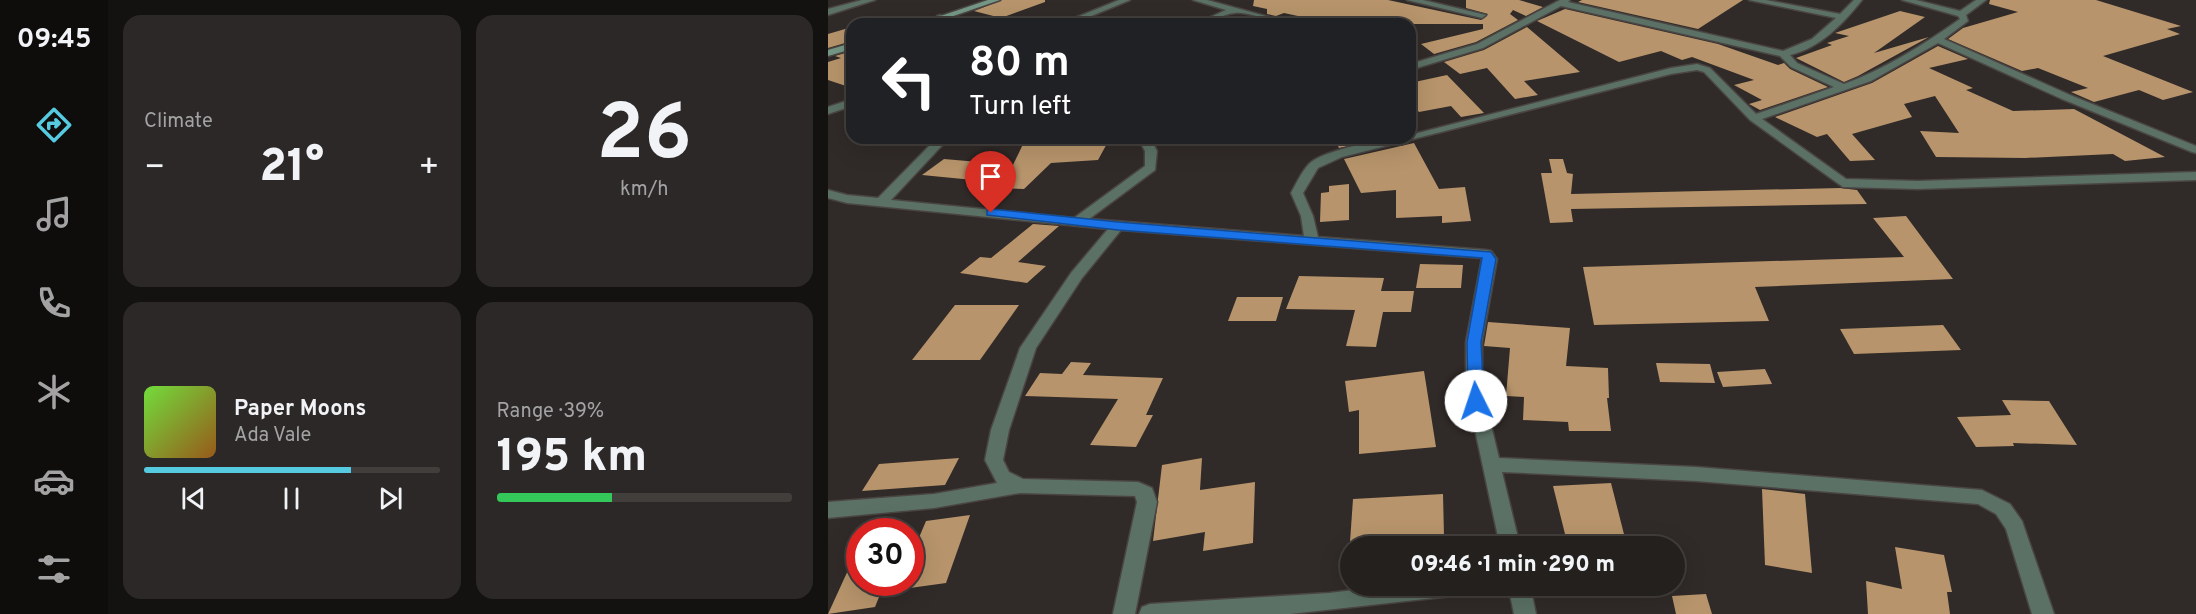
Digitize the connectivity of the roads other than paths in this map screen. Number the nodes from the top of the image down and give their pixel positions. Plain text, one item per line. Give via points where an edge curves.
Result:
1 (871, 0) edge
2 (996, 0) edge
3 (1126, 0) edge
4 (1197, 0) edge
5 (1411, 0) edge
6 (1753, 0) edge
7 (1858, 0) edge
8 (1906, 0) edge
9 (1982, 0) edge
10 (1563, 2) edge
11 (1234, 10) junction
12 (828, 12) edge
13 (1960, 14) junction
14 (1482, 15) dead end
15 (1842, 17) junction
16 (940, 18) edge
17 (1080, 18) edge
18 (1214, 18) edge
19 (1267, 18) edge
20 (1938, 39) junction
21 (846, 48) edge
22 (828, 53) edge
23 (1783, 54) junction
24 (1416, 65) edge
25 (1843, 87) junction
26 (846, 104) edge
27 (828, 111) edge
28 (1754, 118) junction
29 (1416, 136) edge
30 (937, 144) edge
31 (1147, 144) edge
32 (1383, 144) edge
33 (2196, 150) edge
34 (2196, 176) edge
35 (828, 194) edge
36 (847, 199) junction
37 (882, 202) junction
38 (828, 209) edge
39 (1078, 221) junction
40 (1118, 226) junction
41 (1312, 241) junction
42 (1491, 464) junction
43 (1020, 486) junction
44 (828, 510) edge
45 (1508, 536) edge
46 (1379, 596) edge
47 (1522, 596) edge
48 (1125, 614) edge
49 (1150, 614) edge
50 (1525, 614) edge
51 (2043, 614) edge

1 - 12 street
2 - 16 street
3 - 17 street
4 - 11 street
5 - 14 street
6 - 15 street
7 - 15 street
8 - 13 street
9 - 13 street
10 - 23 street
10 - 24 street via 1480,46
11 - 18 street
11 - 19 street
13 - 20 street via 1965,19
15 - 23 street via 1814,42
20 - 25 street via 1867,79
20 - 33 street
21 - 22 street
23 - 25 street via 1794,65
25 - 28 street
26 - 27 street
28 - 29 street via 1707,70 1697,67
28 - 34 street via 1843,183 1918,185
30 - 37 street
31 - 39 street via 1151,167
32 - 41 street via 1338,154 1313,166 1297,193
35 - 36 street
36 - 37 street
36 - 38 street
37 - 39 street
39 - 40 street
40 - 41 street
40 - 43 street via 1076,276 1028,348 994,460 1002,477
41 - 42 street via 1486,254 1490,259 1474,342 1474,388
42 - 45 street
42 - 51 street via 1696,474 1982,497 2003,509 2015,527
43 - 44 street via 934,501
43 - 48 street via 1138,489 1145,493 1147,502
46 - 49 street
47 - 50 street

